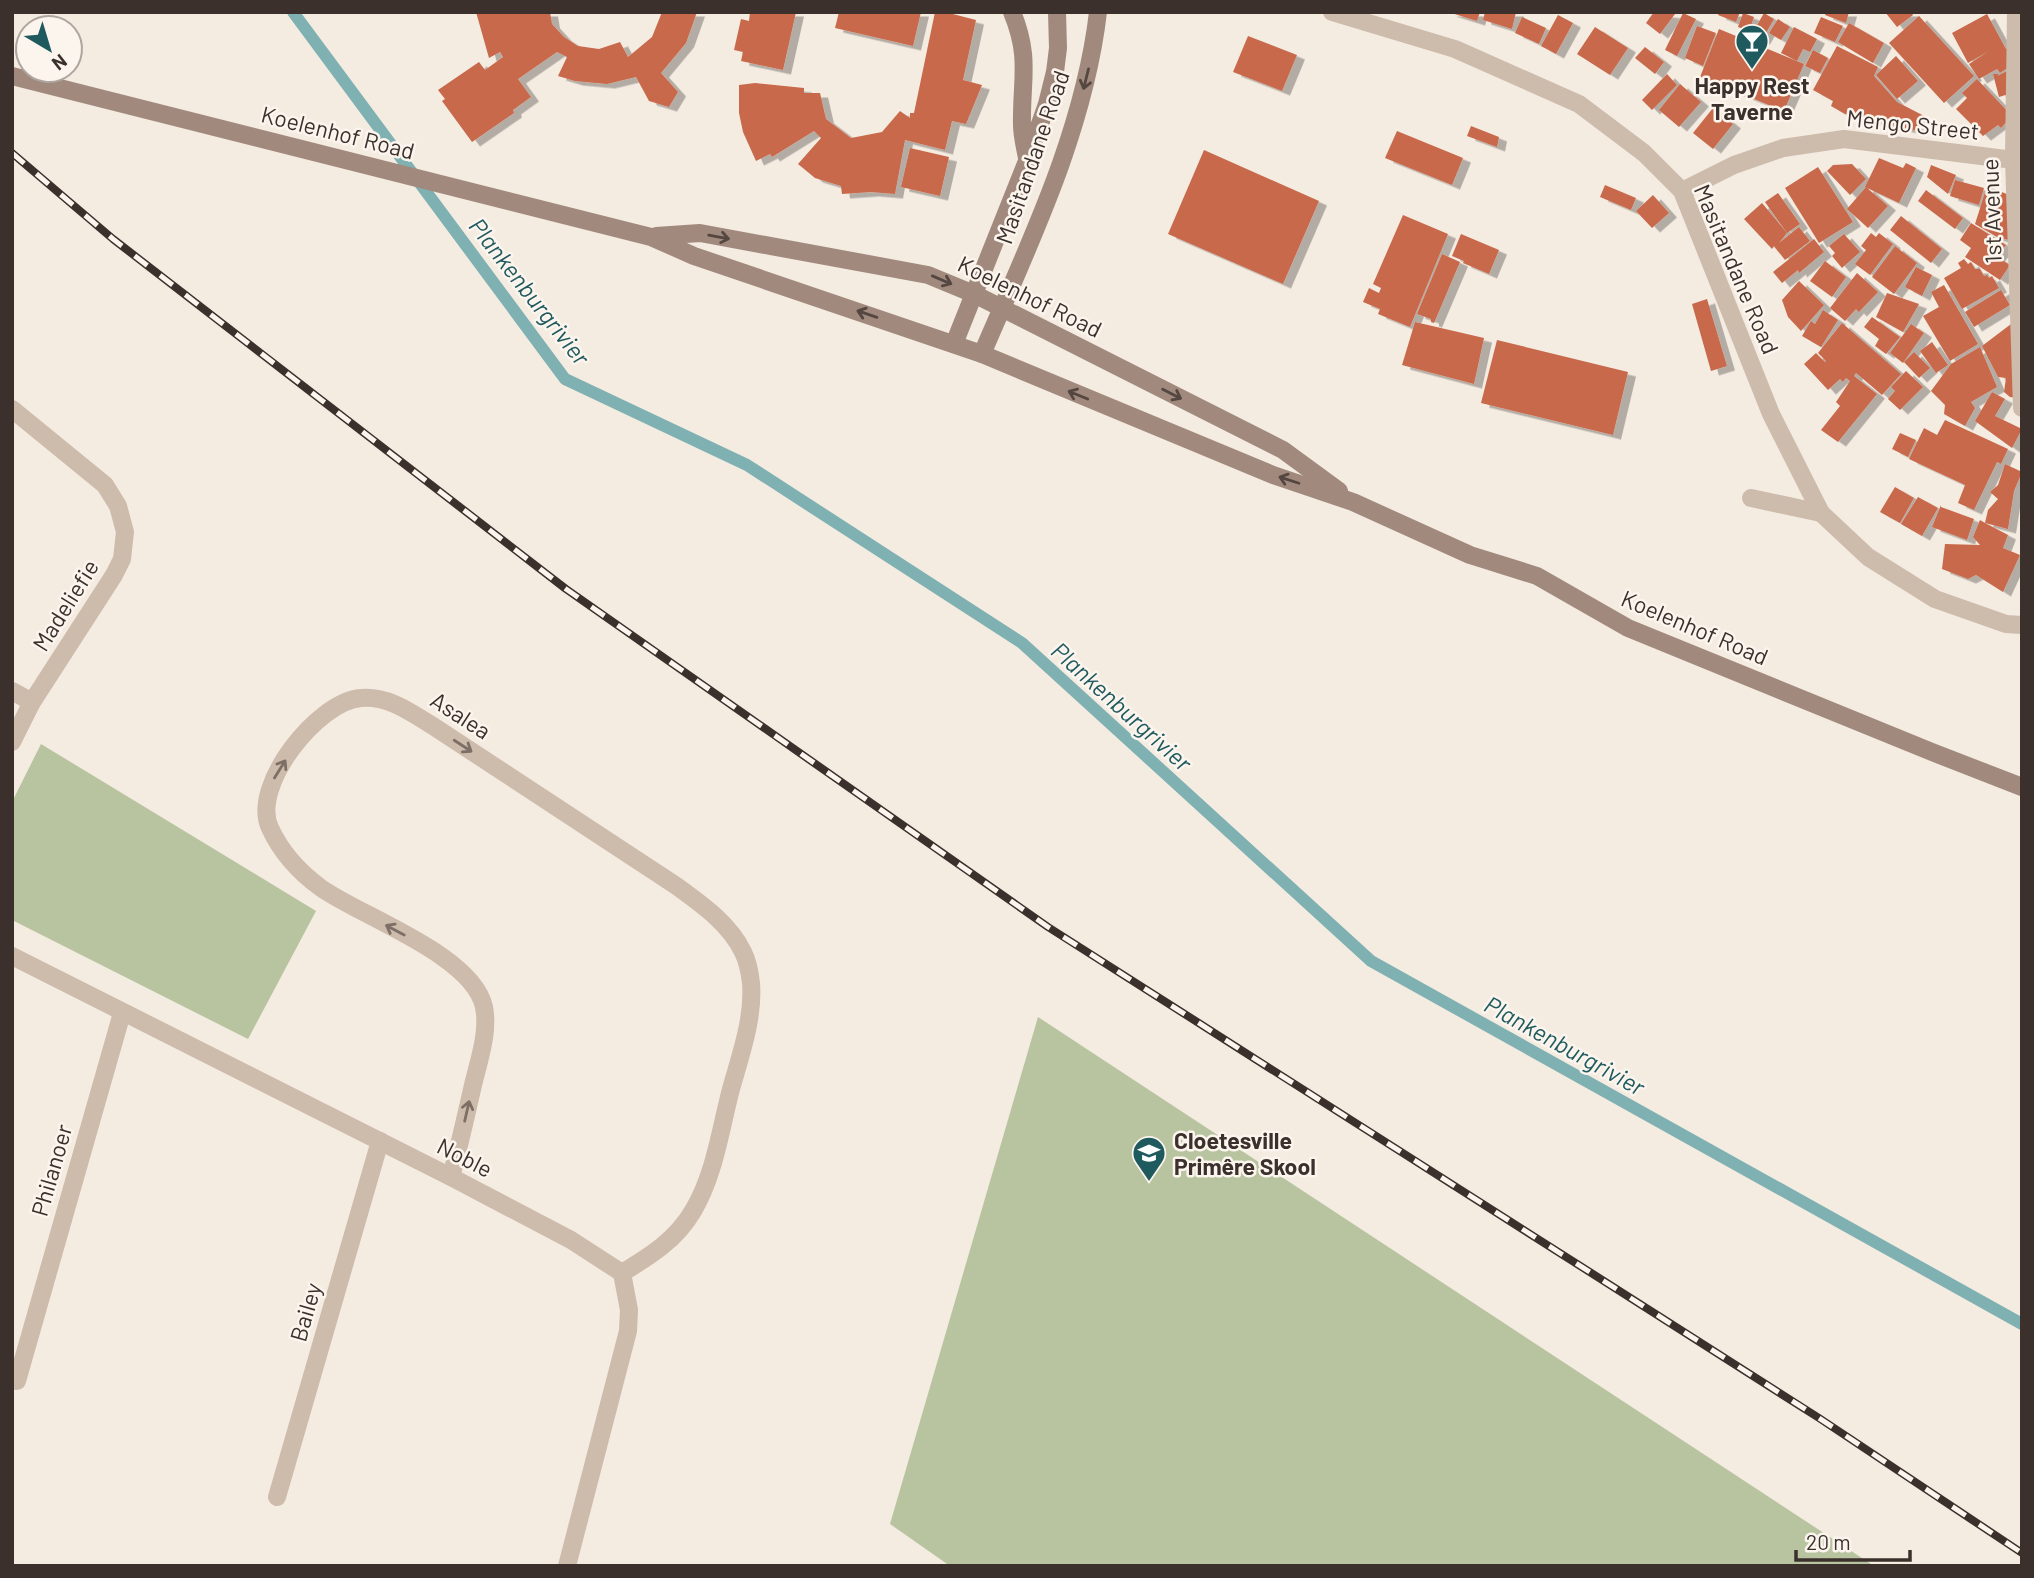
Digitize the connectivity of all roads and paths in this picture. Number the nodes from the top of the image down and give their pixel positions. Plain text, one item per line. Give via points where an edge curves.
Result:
1 (1012, 12) edge
2 (1057, 12) edge
3 (1098, 12) edge
4 (1332, 12) edge
5 (2016, 12) edge
6 (12, 76) edge
7 (2018, 160) edge
8 (1027, 161) junction
9 (1682, 191) junction
10 (651, 237) junction
11 (974, 294) junction
12 (1002, 308) junction
13 (954, 344) junction
14 (982, 354) junction
15 (2022, 408) edge
16 (12, 409) edge
17 (1751, 498) dead end
18 (1353, 502) junction
19 (1822, 513) junction
20 (2022, 625) edge
21 (12, 691) edge
22 (32, 702) junction
23 (12, 742) edge
24 (2022, 787) edge
25 (12, 956) edge
26 (122, 1013) junction
27 (380, 1141) junction
28 (451, 1178) junction
29 (622, 1273) junction
30 (17, 1381) dead end
31 (277, 1497) dead end
32 (567, 1566) edge

1 - 8 main road via 1025,62 1022,127
2 - 8 main road, Masitandane Road via 1055,72
3 -> 12 main road, Masitandane Road via 1079,108
4 - 9 street, Masitandane Road via 1455,49 1579,104 1644,152
5 - 7 street, 1st Avenue
6 - 10 main road, Koelenhof Road
7 - 9 street, Mengo Street via 1844,139 1783,148 1734,165
7 - 15 street, 1st Avenue
8 - 11 main road, Masitandane Road
9 - 19 street, Masitandane Road via 1771,414
10 -> 11 main road, Koelenhof Road via 700,233 928,275
13 -> 10 main road, Koelenhof Road via 694,256
11 - 12 main road, Koelenhof Road
11 - 13 main road, Masitandane Road
12 - 14 main road, Masitandane Road
12 -> 18 main road, Koelenhof Road via 1283,450
13 - 14 main road, Koelenhof Road
18 -> 14 main road, Koelenhof Road via 1273,475
16 - 22 street, Madeliefie via 105,485 118,506 125,533 122,559 114,575
17 - 19 street
18 - 24 main road, Koelenhof Road via 1470,555 1537,576 1628,628
19 - 20 street, Masitandane Road via 1868,557 1935,599 2006,624
21 - 22 street
22 - 23 street, Madeliefie
25 - 26 street, Noble
26 - 27 street, Noble
26 - 30 street, Philanoer
27 - 28 street, Noble
27 - 31 street, Bailey
28 - 29 street, Noble via 571,1240
28 -> 29 street, Asalea via 485,1035 484,1006 473,983 430,949 321,888 285,854 268,824 265,807 276,774 308,728 347,700 394,702 433,726 712,912 744,953 751,983 744,1041 707,1180 694,1210 674,1237
29 - 32 street via 628,1331

